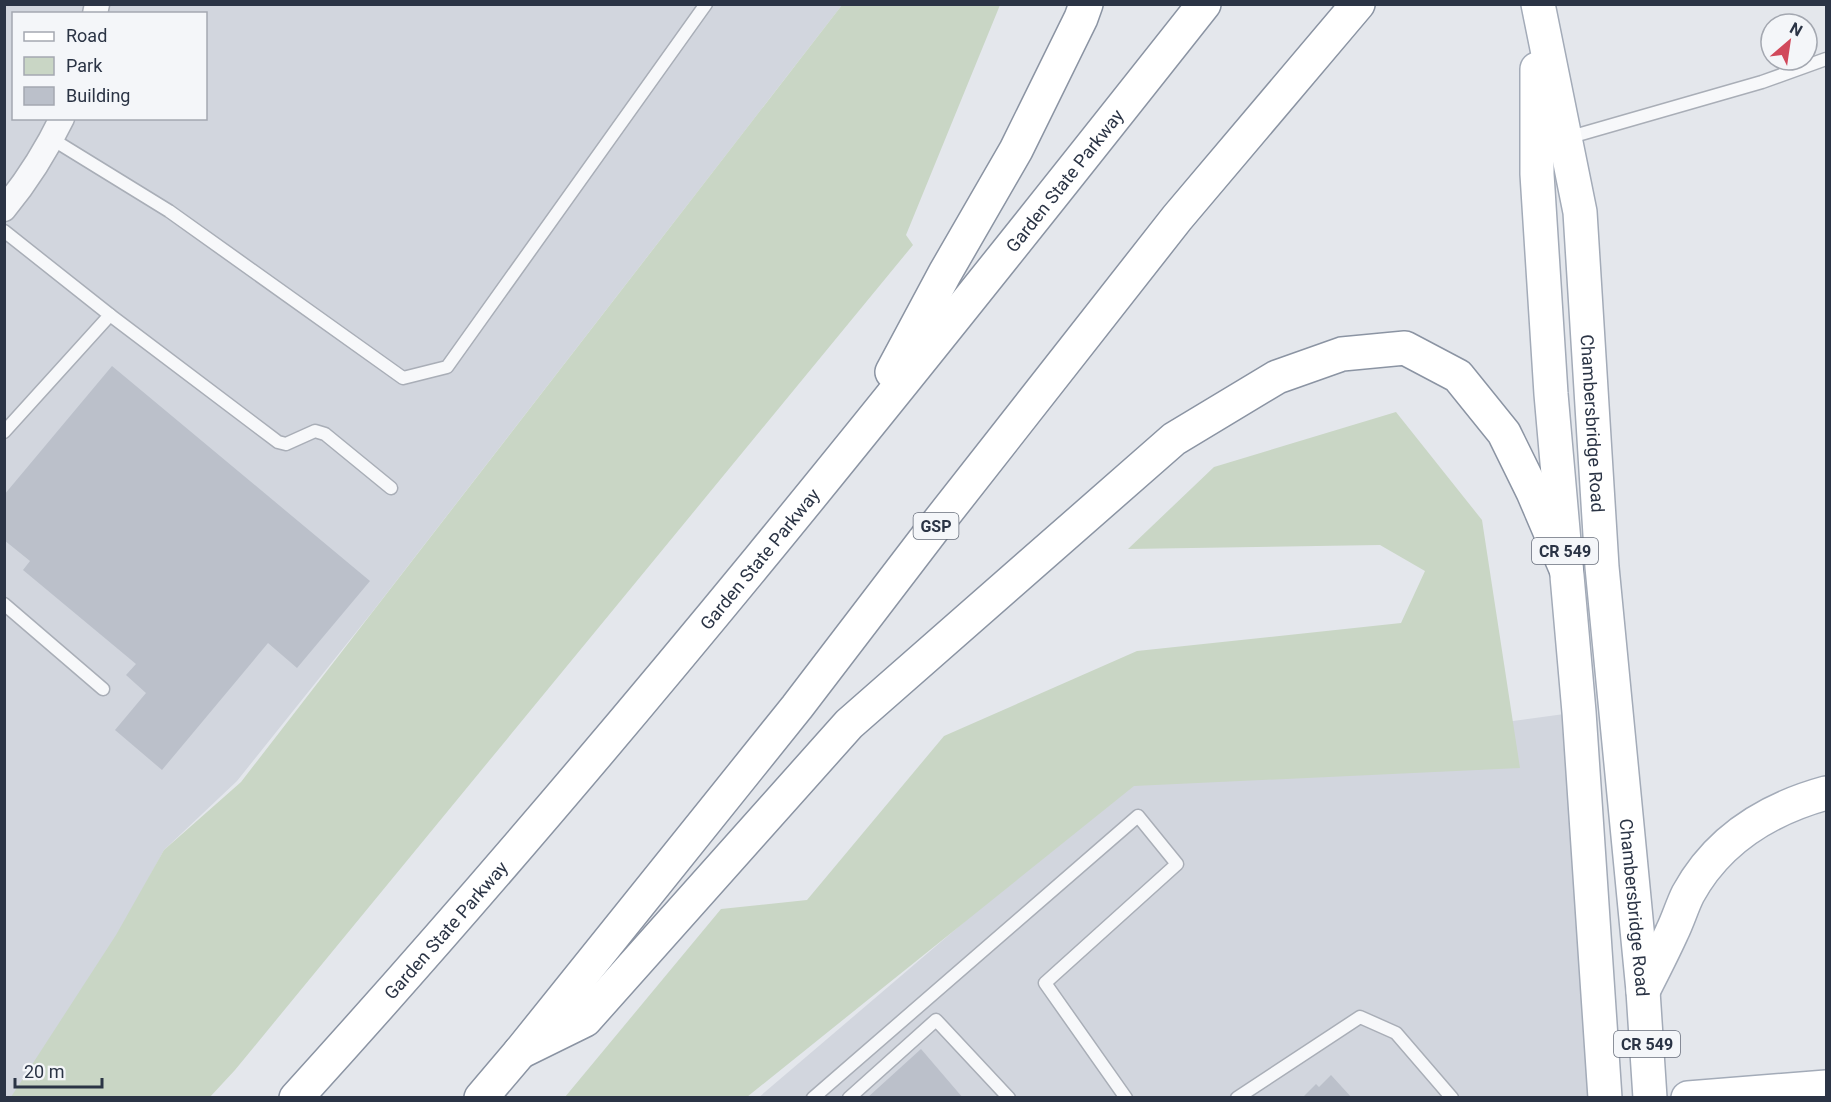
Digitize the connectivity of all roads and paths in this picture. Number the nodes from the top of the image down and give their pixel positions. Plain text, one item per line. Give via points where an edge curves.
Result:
1 (706, 4) edge
2 (1086, 4) edge
3 (1204, 4) edge
4 (1358, 4) edge
5 (1538, 4) edge
6 (1827, 59) edge
7 (57, 129) edge
8 (1566, 138) junction
9 (4, 209) edge
10 (4, 231) edge
11 (110, 315) junction
12 (4, 432) edge
13 (857, 437) junction
14 (391, 488) dead end
15 (1566, 569) junction
16 (4, 604) edge
17 (103, 689) dead end
18 (1827, 793) edge
19 (1643, 991) junction
20 (520, 1052) junction
21 (1827, 1087) edge
22 (296, 1098) edge
23 (481, 1098) edge
24 (813, 1098) edge
25 (849, 1098) edge
26 (1009, 1098) edge
27 (1126, 1098) edge
28 (1237, 1098) edge
29 (1452, 1098) edge
30 (1605, 1098) edge
31 (1650, 1098) edge
32 (1688, 1098) edge

1 - 7 lane via 447,368 403,378
2 - 13 main road via 1016,150
3 - 13 main road, Garden State Parkway
4 - 20 main road, GSP via 1177,218 797,707
5 - 8 main road, Chambersbridge Road / CR 549
5 - 15 main road, Chambersbridge Road / CR 549 via 1537,174
6 - 8 lane via 1762,82
7 - 9 street
8 - 19 main road, Chambersbridge Road / CR 549 via 1580,212 1602,567
10 - 11 lane
11 - 12 lane
11 - 14 lane via 278,442 286,444 315,431 325,434
13 - 22 main road, Garden State Parkway via 631,715
15 - 20 main road via 1504,433 1458,376 1405,348 1342,354 1277,377 1174,439 858,717 585,1020
15 - 30 main road, Chambersbridge Road / CR 549
16 - 17 lane
18 - 19 main road via 1765,816 1734,837 1709,863 1689,894
19 - 31 main road, Chambersbridge Road / CR 549
20 - 23 main road, GSP
21 - 32 main road
24 - 27 lane via 1138,816 1177,864 1045,983
25 - 26 lane via 936,1020
28 - 29 lane via 1360,1017 1396,1033

